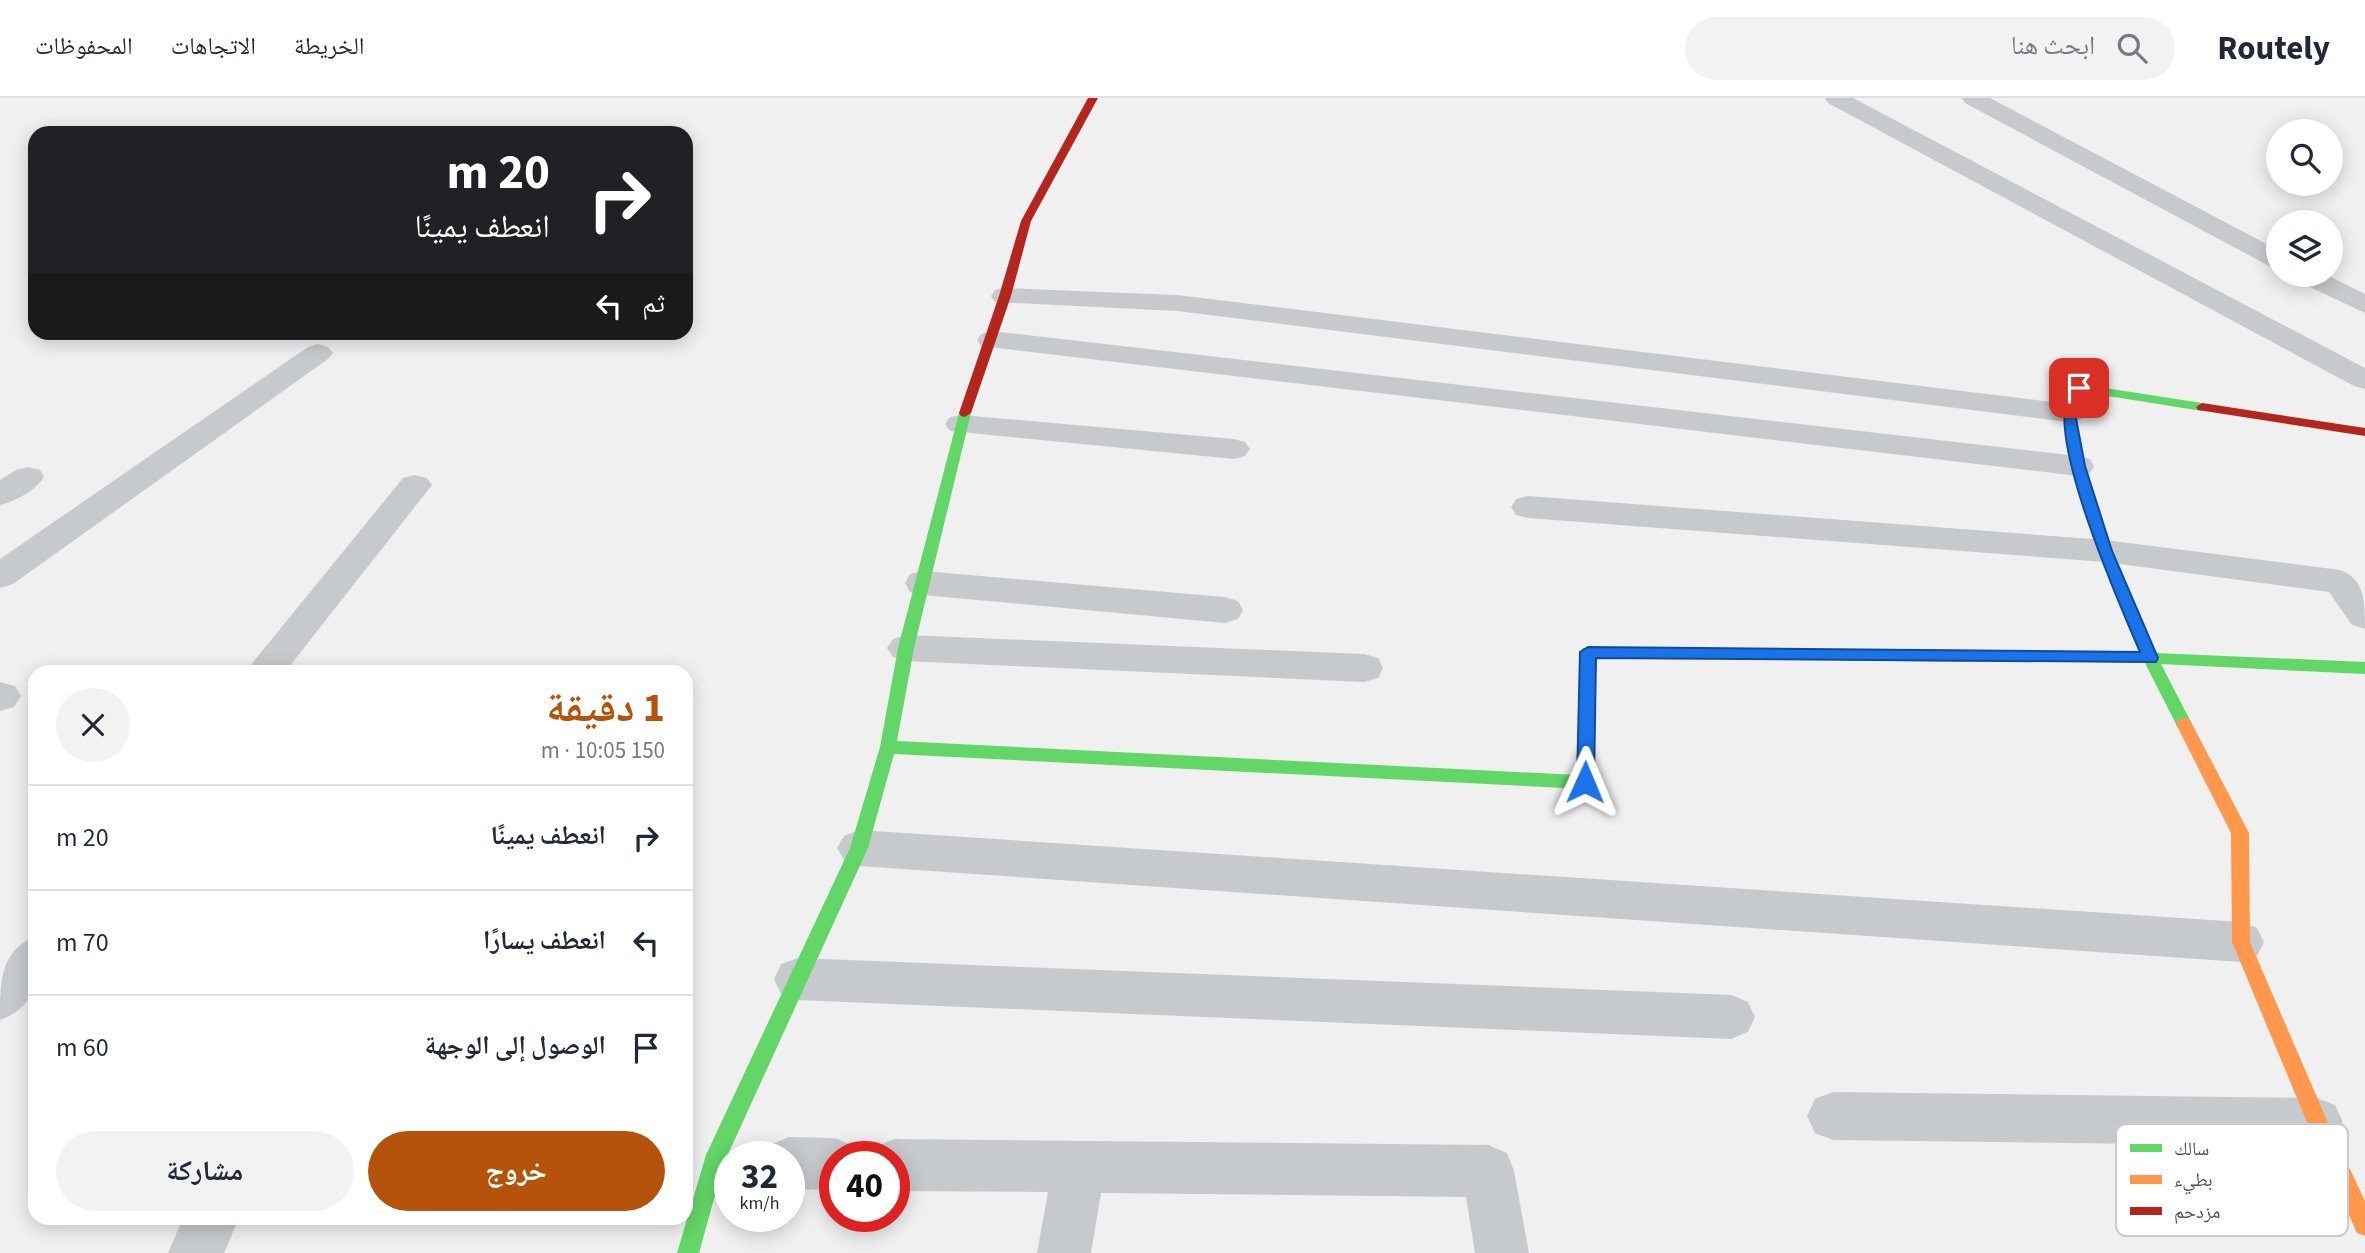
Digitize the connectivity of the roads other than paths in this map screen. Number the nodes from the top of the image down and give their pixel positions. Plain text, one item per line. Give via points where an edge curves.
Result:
1 (1093, 98) edge
2 (1836, 98) edge
3 (1973, 98) edge
4 (2266, 254) edge
5 (2331, 287) edge
6 (1005, 296) junction
7 (2365, 305) edge
8 (991, 340) junction
9 (318, 353) dead end
10 (2365, 380) edge
11 (2069, 413) junction
12 (961, 424) junction
13 (2365, 432) edge
14 (1234, 449) dead end
15 (2078, 466) junction
16 (28, 477) dead end
17 (415, 485) dead end
18 (0, 495) edge
19 (1528, 507) dead end
20 (2105, 551) junction
21 (0, 576) edge
22 (923, 583) junction
23 (1225, 610) dead end
24 (2365, 615) edge
25 (906, 648) junction
26 (2150, 658) junction
27 (270, 665) edge
28 (1364, 668) dead end
29 (2365, 668) edge
30 (888, 747) junction
31 (859, 848) junction
32 (2241, 942) junction
33 (28, 965) edge
34 (799, 979) junction
35 (0, 999) edge
36 (1731, 1017) dead end
37 (1833, 1116) dead end
38 (2317, 1122) joint
39 (710, 1162) edge
40 (910, 1165) edge
41 (1079, 1168) junction
42 (2348, 1188) edge
43 (2365, 1224) edge
44 (209, 1225) edge
45 (195, 1253) edge
46 (688, 1253) edge
47 (1064, 1253) edge
48 (1502, 1253) edge

1 - 6 street via 1026,221
2 - 10 street
3 - 4 street
5 - 7 street
6 - 8 street
6 - 11 street via 1177,303
8 - 12 street
8 - 15 street
9 - 21 street
11 - 13 street via 2079,388
11 - 15 street
12 - 14 street
12 - 22 street
15 - 20 street
16 - 18 street
17 - 27 street
19 - 20 street
20 - 24 street via 2340,582
20 - 26 street
22 - 23 street
22 - 25 street
25 - 28 street
25 - 30 street
26 - 29 street
26 - 30 street via 1588,652 1585,782
26 - 32 street via 2240,833
30 - 31 street
31 - 32 street
31 - 34 street
32 - 38 street
33 - 35 street
34 - 36 street
34 - 39 street
37 - 38 street
39 - 46 street
40 - 41 street
41 - 47 street
41 - 48 street via 1488,1171
42 - 43 street
44 - 45 street

